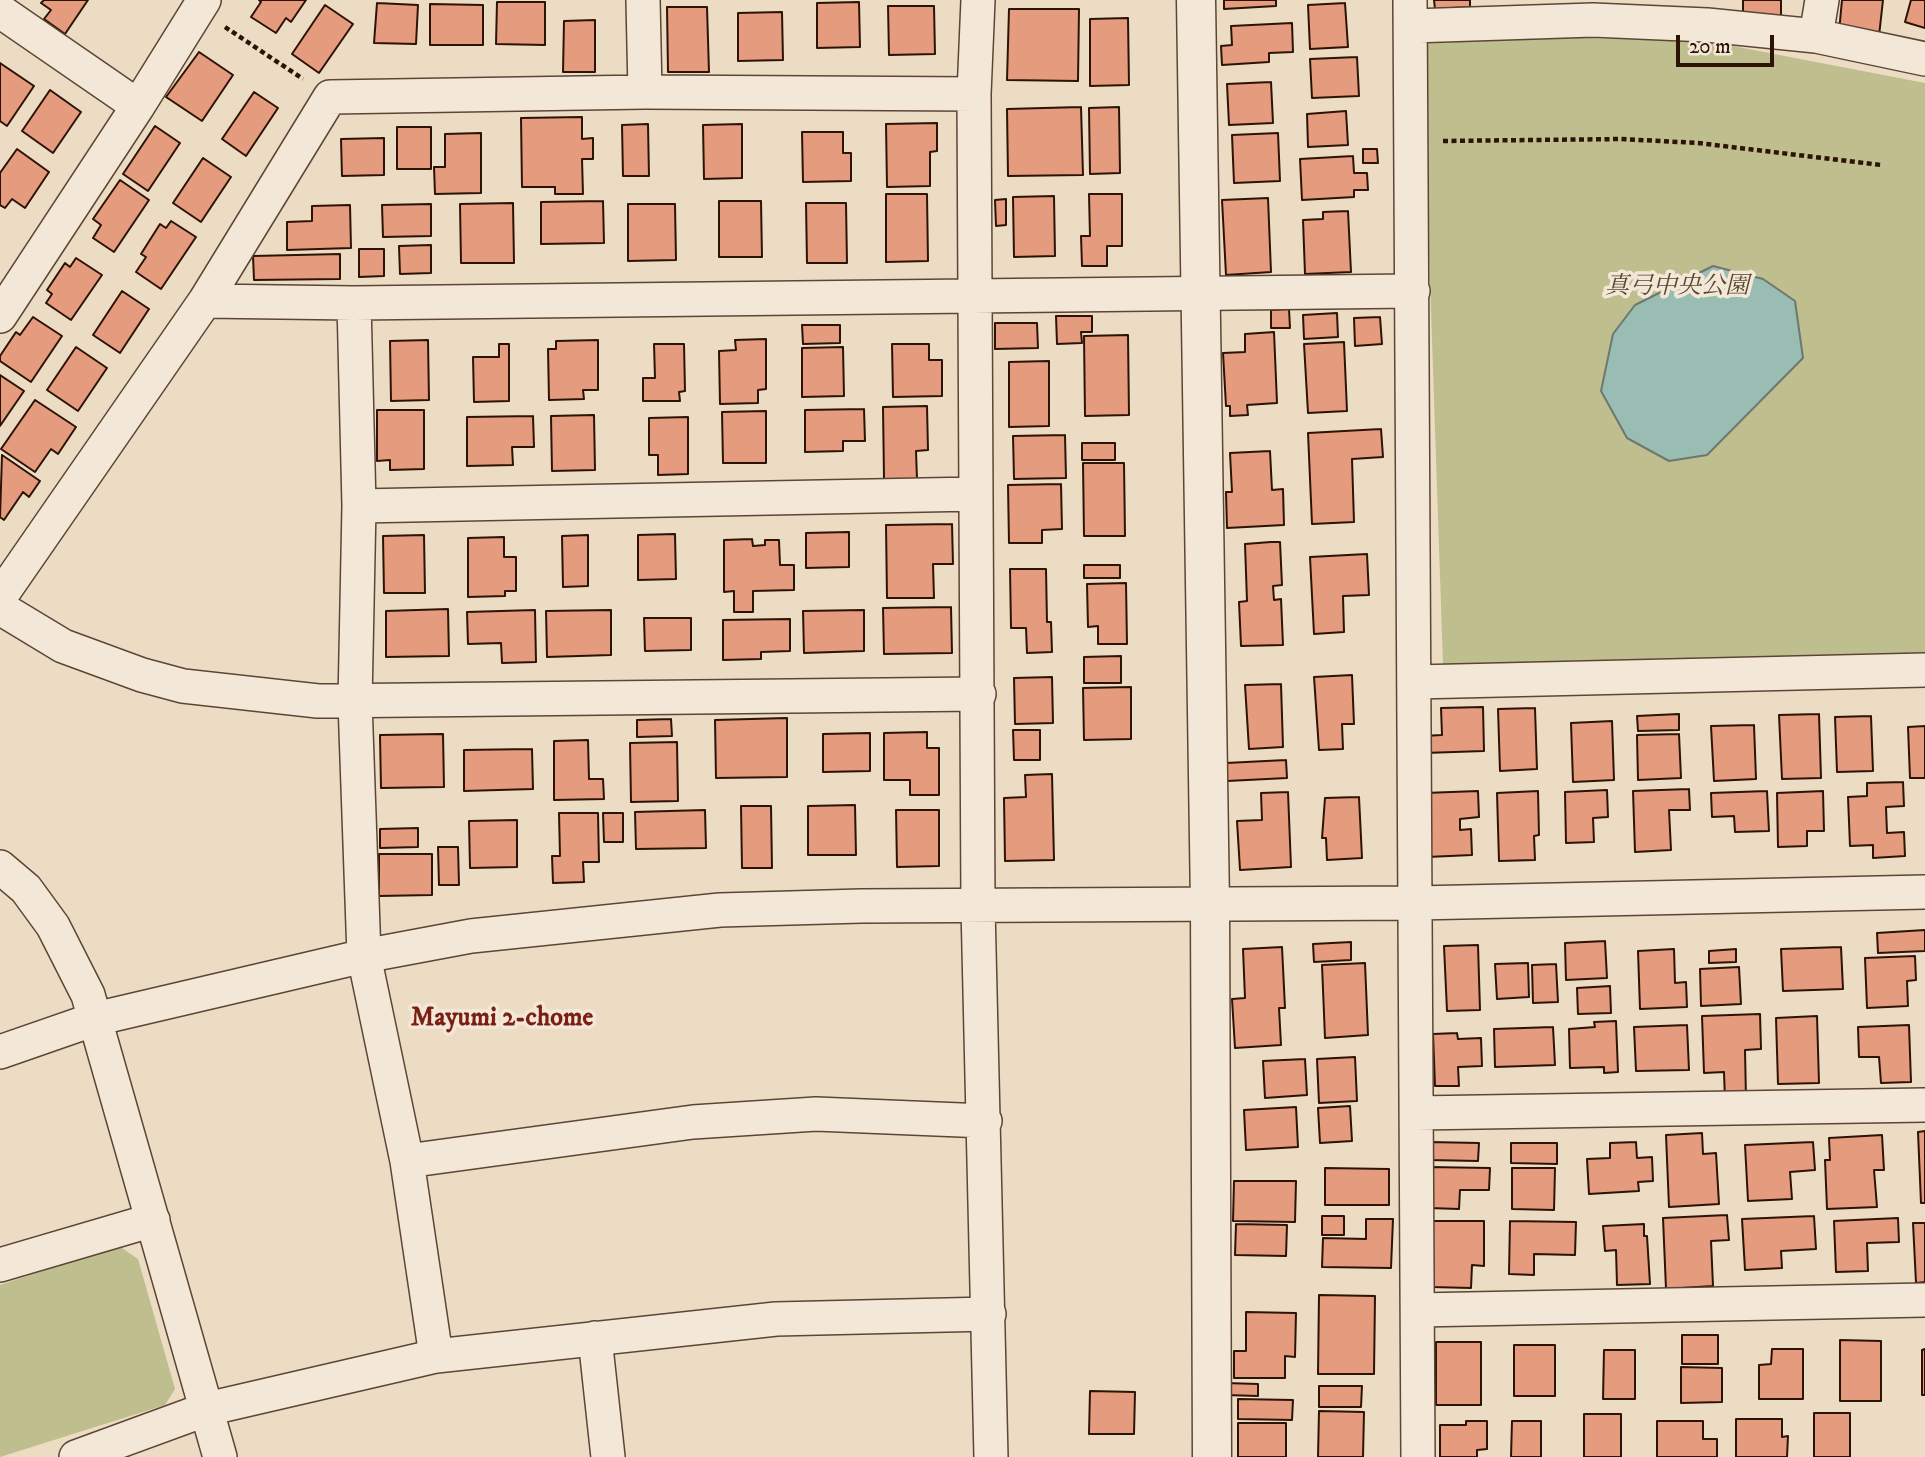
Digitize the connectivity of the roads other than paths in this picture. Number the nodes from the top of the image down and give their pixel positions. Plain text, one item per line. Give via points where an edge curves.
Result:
1 (643, 0) edge
2 (978, 0) edge
3 (1196, 0) edge
4 (1822, 0) edge
5 (201, 4) edge
6 (1594, 10) edge
7 (6, 13) edge
8 (1411, 13) edge
9 (1816, 36) junction
10 (1925, 59) edge
11 (645, 92) junction
12 (974, 94) junction
13 (138, 106) junction
14 (1413, 290) junction
15 (1201, 294) junction
16 (974, 296) junction
17 (205, 301) junction
18 (354, 303) junction
19 (0, 316) edge
20 (975, 494) junction
21 (359, 506) junction
22 (0, 597) edge
23 (0, 608) edge
24 (1925, 670) edge
25 (1415, 682) junction
26 (979, 694) junction
27 (355, 702) junction
28 (0, 867) edge
29 (1925, 892) edge
30 (1416, 902) junction
31 (1210, 904) junction
32 (978, 907) junction
33 (364, 956) junction
34 (95, 1019) junction
35 (0, 1052) edge
36 (1925, 1105) edge
37 (1417, 1113) junction
38 (985, 1121) junction
39 (407, 1161) junction
40 (153, 1220) junction
41 (0, 1265) edge
42 (1925, 1300) edge
43 (1418, 1310) junction
44 (989, 1314) junction
45 (595, 1339) junction
46 (436, 1356) junction
47 (207, 1409) junction
48 (76, 1457) edge
49 (220, 1457) edge
50 (608, 1457) edge
51 (991, 1457) edge
52 (1212, 1457) edge
53 (1418, 1457) edge

1 - 11 street
2 - 12 street
3 - 15 street
4 - 9 street
5 - 13 street
6 - 8 street
6 - 9 street
7 - 13 street
8 - 14 street
9 - 10 street
11 - 12 street
11 - 17 street via 330,97
12 - 16 street
13 - 19 street
14 - 15 street
14 - 25 street
15 - 16 street
15 - 31 street
16 - 18 street
16 - 20 street
17 - 18 street
17 - 22 street
18 - 21 street
20 - 21 street
20 - 26 street
21 - 27 street
23 - 27 street via 63,646 142,676 183,686
24 - 25 street
25 - 30 street
26 - 27 street
26 - 32 street
27 - 33 street
28 - 34 street via 26,889 53,926 75,964
29 - 30 street
30 - 31 street
30 - 37 street
31 - 32 street
31 - 52 street
32 - 33 street via 720,910 484,934
32 - 38 street
33 - 34 street
33 - 39 street
34 - 35 street
34 - 40 street
36 - 37 street
37 - 43 street
38 - 39 street via 803,1115 628,1130
38 - 44 street
39 - 46 street
40 - 41 street
40 - 47 street
42 - 43 street
43 - 53 street
44 - 45 street via 776,1319
44 - 51 street
45 - 46 street
45 - 50 street
46 - 47 street
47 - 48 street
47 - 49 street

